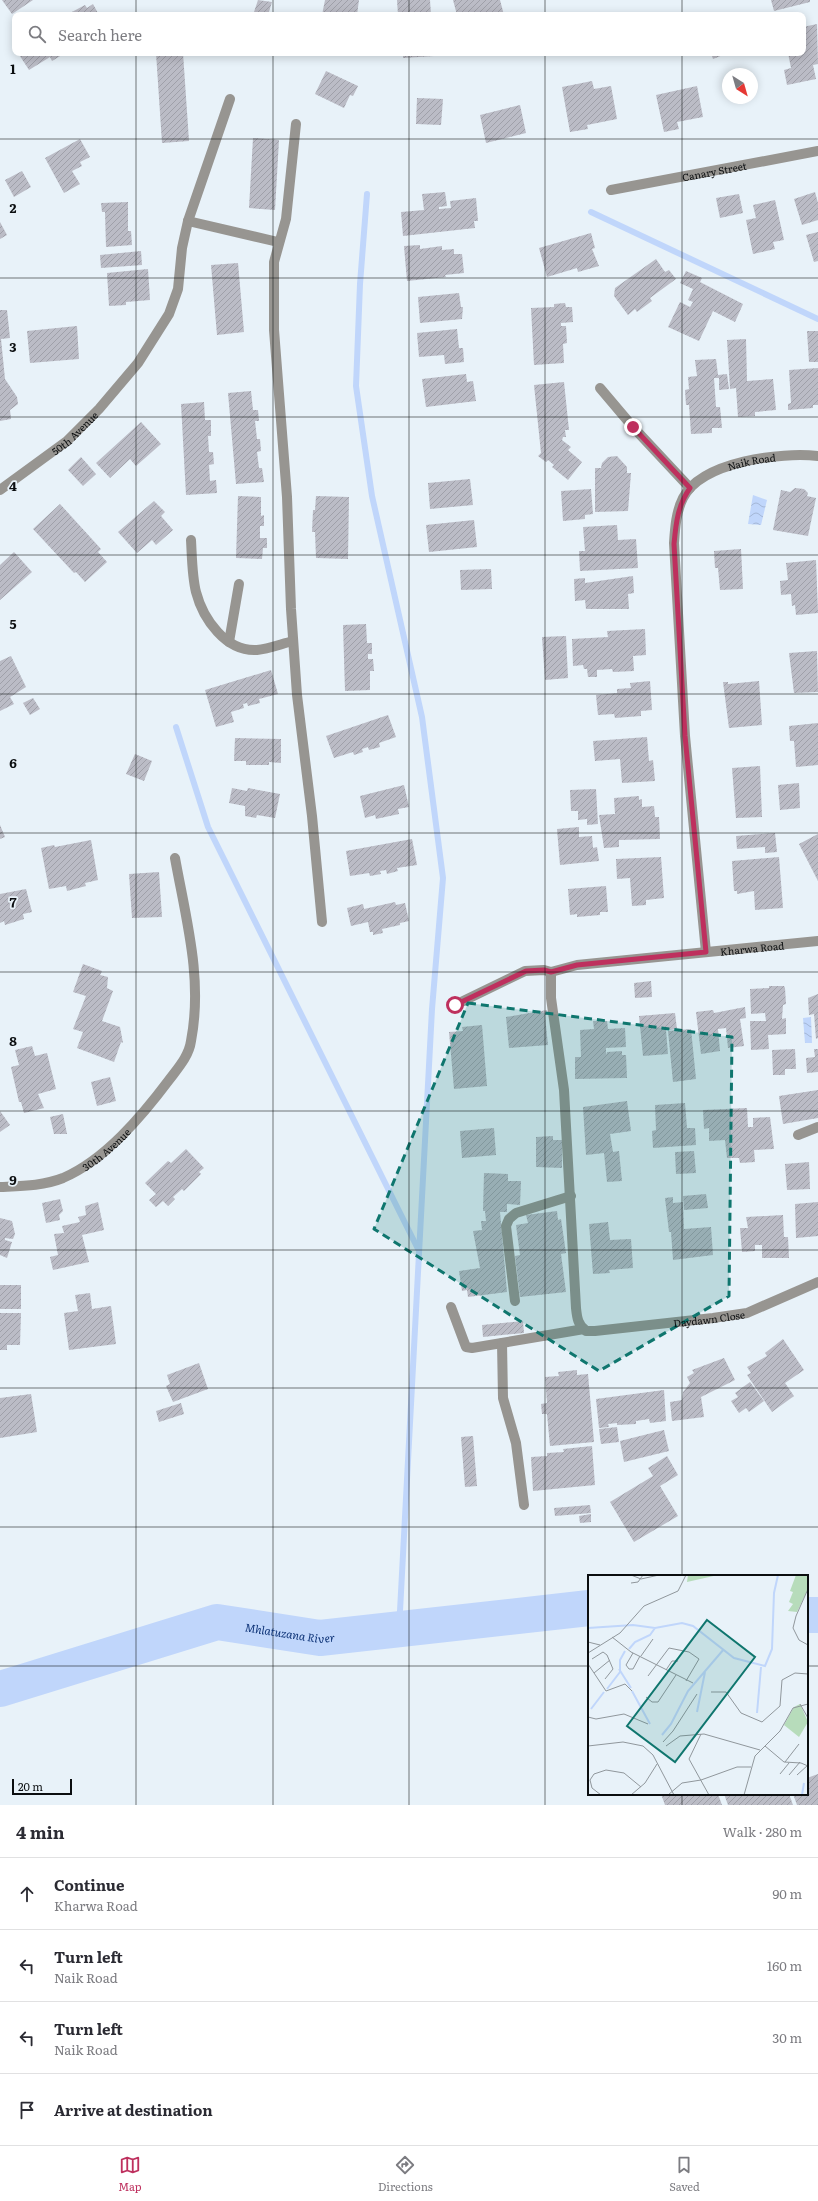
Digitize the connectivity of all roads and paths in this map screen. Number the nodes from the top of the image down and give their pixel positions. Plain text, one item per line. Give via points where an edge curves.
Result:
1 (230, 99) dead end
2 (296, 124) dead end
3 (818, 151) edge
4 (611, 190) dead end
5 (188, 222) junction
6 (278, 242) junction
7 (600, 388) dead end
8 (818, 456) edge
9 (690, 488) junction
10 (0, 490) edge
11 (191, 540) dead end
12 (239, 584) dead end
13 (293, 641) junction
14 (229, 642) junction
15 (175, 858) dead end
16 (322, 922) dead end
17 (818, 941) edge
18 (706, 952) junction
19 (551, 972) junction
20 (455, 1005) dead end
21 (818, 1127) edge
22 (798, 1135) dead end
23 (0, 1187) edge
24 (571, 1196) junction
25 (818, 1282) edge
26 (515, 1301) dead end
27 (451, 1307) dead end
28 (584, 1329) junction
29 (502, 1343) junction
30 (524, 1505) dead end

1 - 5 street, 50th Avenue
2 - 6 street via 286,219
3 - 4 street, Canary Street
5 - 6 street
5 - 10 street, 50th Avenue via 174,303 160,331 138,363 99,409 67,441
6 - 13 street via 274,262 274,322 287,497
7 - 9 street
8 - 9 street, Naik Road via 803,454 745,462 715,471
9 - 18 street, Naik Road via 683,498 676,518 674,544 685,736
11 - 14 street via 196,592 204,612 216,631
12 - 14 street
13 - 14 street via 256,650
13 - 16 street
15 - 23 street, 30th Avenue via 195,965 196,992 191,1042 182,1062 129,1130 81,1168 63,1178 44,1183
17 - 18 street, Kharwa Road
18 - 19 street, Kharwa Road via 577,965
19 - 20 street, Kharwa Road via 526,971
19 - 24 street via 550,998 564,1090
21 - 22 street
24 - 26 street via 516,1213 509,1219 506,1226
24 - 28 street via 577,1319
25 - 28 street, Daydawn Close via 747,1313 595,1331
27 - 29 street, Daydawn Close via 466,1347
28 - 29 street, Daydawn Close
29 - 30 street via 503,1398 516,1443

